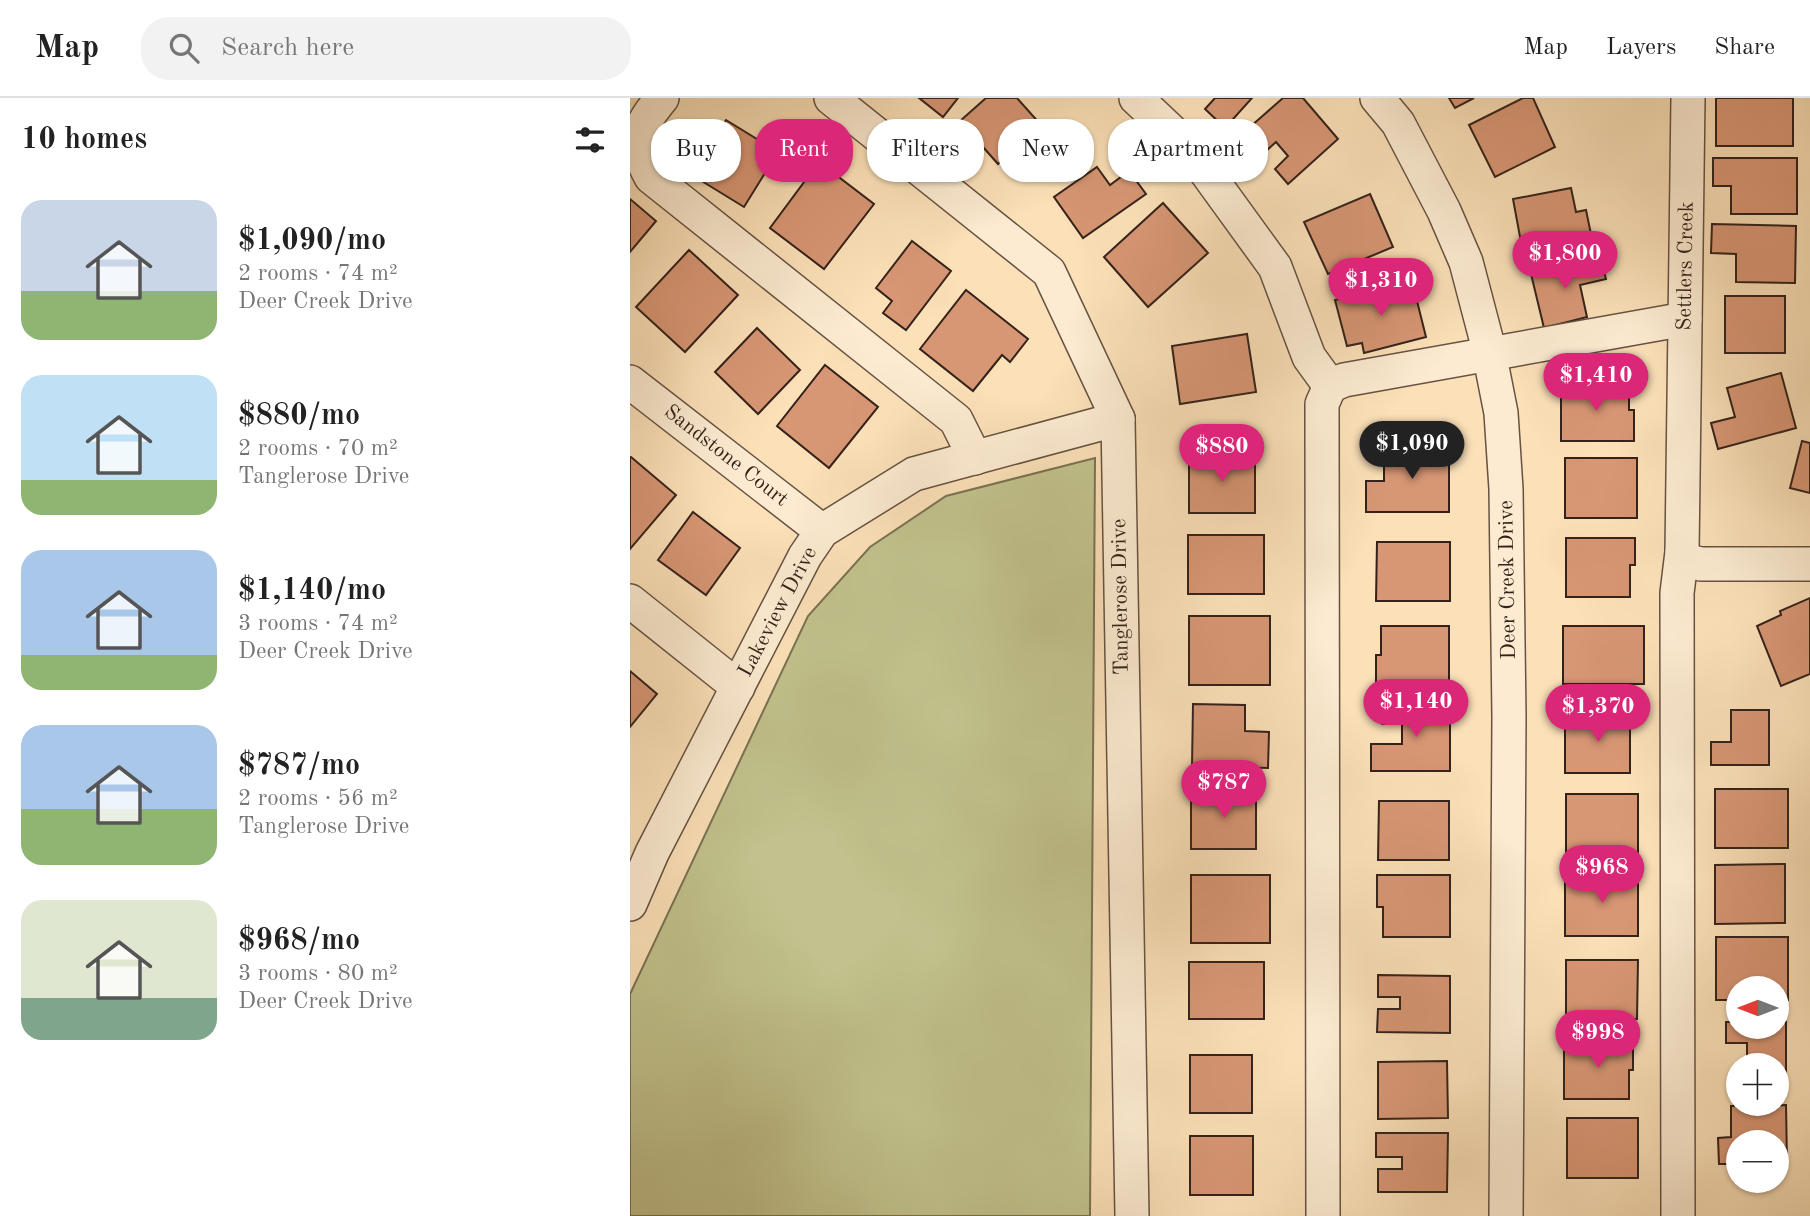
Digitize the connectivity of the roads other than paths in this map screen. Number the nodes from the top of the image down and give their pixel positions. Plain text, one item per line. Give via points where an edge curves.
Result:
1 (662, 98) edge
2 (831, 98) edge
3 (1136, 98) edge
4 (1377, 98) edge
5 (1688, 98) edge
6 (1685, 319) junction
7 (1489, 352) junction
8 (630, 382) edge
9 (1330, 386) junction
10 (1118, 419) junction
11 (975, 457) junction
12 (822, 531) junction
13 (1682, 552) junction
14 (1810, 564) edge
15 (630, 601) edge
16 (738, 687) junction
17 (641, 843) edge
18 (630, 904) edge
19 (1132, 1216) edge
20 (1323, 1216) edge
21 (1506, 1216) edge
22 (1678, 1216) edge

1 - 11 street via 639,133 640,157 651,177 956,420
2 - 10 street, Tanglerose Drive via 1049,272
3 - 9 street via 1188,147 1275,267 1308,357
4 - 7 street, Deer Creek Drive via 1398,123 1444,211 1466,262
5 - 6 street, Settlers Creek
6 - 7 street
6 - 13 street, Settlers Creek
7 - 9 street
7 - 21 street, Deer Creek Drive via 1501,413 1508,563
8 - 12 street, Sandstone Court
9 - 20 street via 1322,404
10 - 11 street, Lakeview Drive
10 - 19 street, Tanglerose Drive
11 - 12 street, Lakeview Drive via 914,474
12 - 16 street, Lakeview Drive
13 - 14 street via 1687,561 1701,564
13 - 22 street, Settlers Creek via 1677,593
15 - 16 street
16 - 17 street, Lakeview Drive
17 - 18 street, Lakeview Drive

